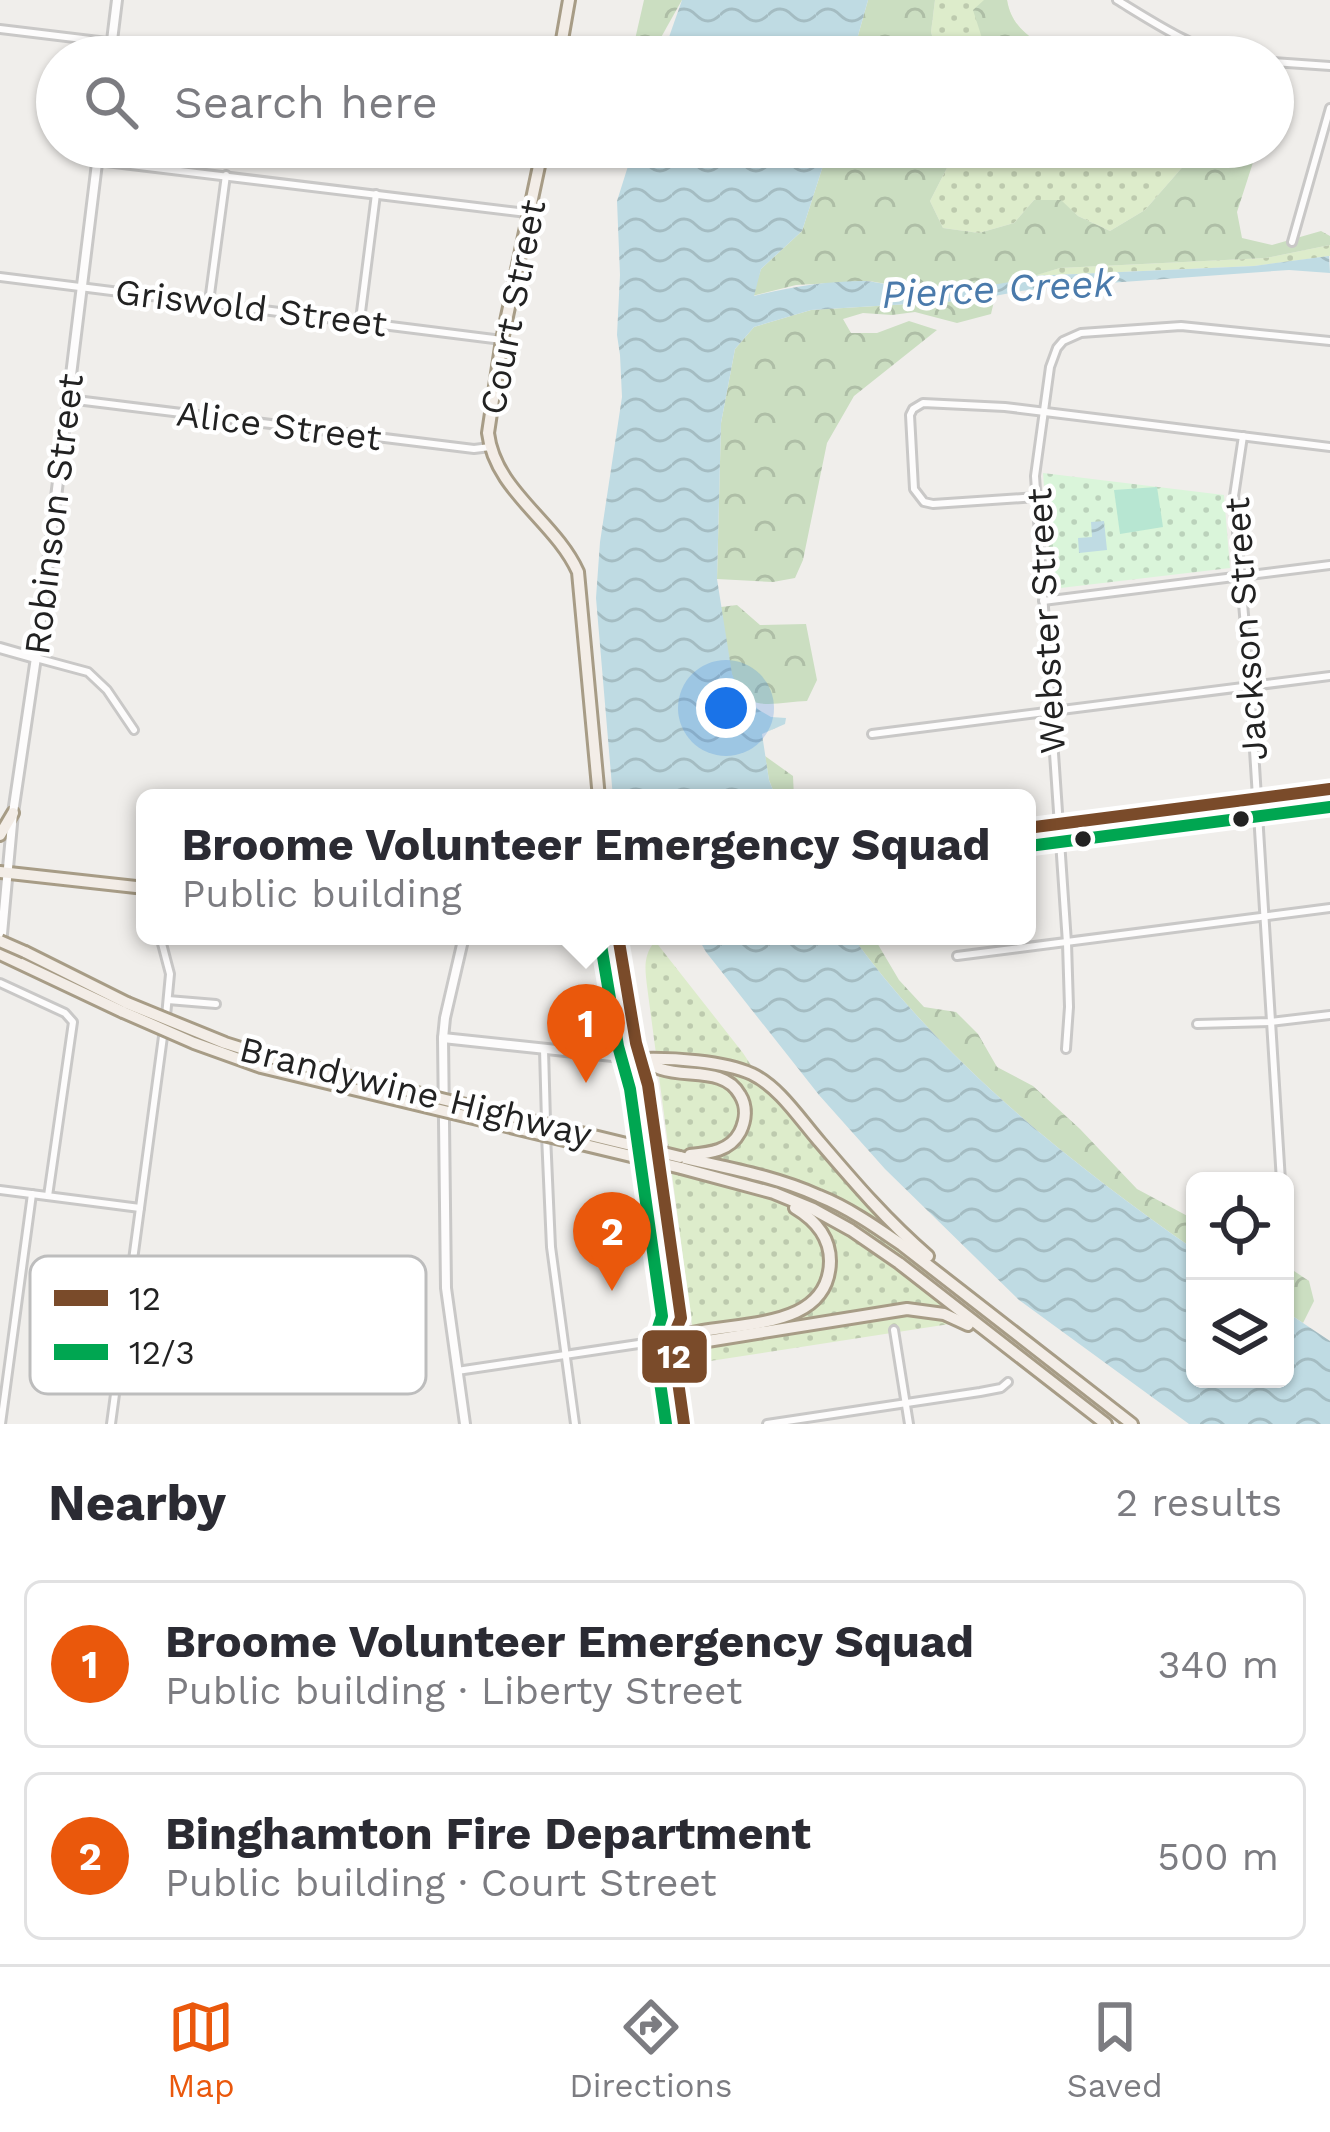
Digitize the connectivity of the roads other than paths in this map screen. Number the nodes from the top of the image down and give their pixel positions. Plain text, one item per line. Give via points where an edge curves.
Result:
1 (117, 0) edge
2 (569, 0) edge
3 (1117, 0) edge
4 (0, 29) edge
5 (60, 36) edge
6 (113, 36) edge
7 (563, 36) edge
8 (1179, 36) edge
9 (1294, 63) edge
10 (1330, 65) edge
11 (1330, 108) edge
12 (97, 168) edge
13 (162, 168) edge
14 (539, 168) edge
15 (226, 176) junction
16 (376, 194) junction
17 (530, 213) junction
18 (1292, 242) dead end
19 (0, 277) edge
20 (82, 286) junction
21 (209, 302) junction
22 (360, 320) junction
23 (502, 340) junction
24 (1330, 340) edge
25 (68, 399) junction
26 (1044, 412) junction
27 (1243, 436) junction
28 (490, 447) junction
29 (1330, 447) edge
30 (1036, 497) junction
31 (1330, 565) edge
32 (1241, 575) junction
33 (1043, 601) junction
34 (0, 648) edge
35 (35, 658) junction
36 (1330, 676) edge
37 (1250, 686) junction
38 (1050, 711) junction
39 (134, 730) dead end
40 (872, 734) dead end
41 (598, 789) edge
42 (1330, 789) edge
43 (1256, 799) junction
44 (14, 813) junction
45 (1058, 824) junction
46 (1036, 827) edge
47 (0, 835) edge
48 (3, 871) edge
49 (136, 887) edge
50 (1330, 908) edge
51 (1264, 917) junction
52 (0, 941) edge
53 (1066, 943) junction
54 (162, 945) edge
55 (462, 945) edge
56 (619, 945) edge
57 (0, 953) edge
58 (957, 956) dead end
59 (24, 958) junction
60 (0, 982) edge
61 (168, 1000) junction
62 (216, 1004) dead end
63 (1330, 1015) edge
64 (1270, 1022) junction
65 (1197, 1024) dead end
66 (443, 1038) junction
67 (544, 1049) junction
68 (1066, 1049) dead end
69 (641, 1059) junction
70 (681, 1162) junction
71 (1280, 1172) edge
72 (731, 1180) junction
73 (0, 1190) edge
74 (32, 1194) junction
75 (48, 1196) junction
76 (140, 1208) junction
77 (134, 1256) edge
78 (973, 1300) junction
79 (894, 1330) dead end
80 (671, 1340) junction
81 (564, 1355) junction
82 (1020, 1358) junction
83 (457, 1371) junction
84 (1008, 1382) dead end
85 (116, 1394) edge
86 (906, 1403) junction
87 (1, 1424) edge
88 (112, 1424) edge
89 (465, 1424) edge
90 (575, 1424) edge
91 (684, 1424) edge
92 (767, 1424) edge
93 (908, 1424) edge
94 (1104, 1424) edge
95 (1132, 1424) edge

1 - 6 street
2 - 7 main road
3 - 8 street
4 - 5 street
9 - 10 street
11 - 18 street
12 - 20 street, Robinson Street
13 - 15 street
14 - 17 main road, Court Street
15 - 16 street
15 - 21 street
16 - 17 street
16 - 22 street
17 - 23 main road, Court Street
19 - 20 street, Griswold Street
20 - 21 street, Griswold Street
20 - 25 street, Robinson Street
21 - 22 street, Griswold Street
22 - 23 street, Griswold Street
23 - 28 main road, Court Street
24 - 26 street, Webster Street via 1181,326 1081,333 1057,348
25 - 28 street, Alice Street
25 - 35 street, Robinson Street
26 - 27 street
26 - 30 street, Webster Street
26 - 30 street via 923,403 910,415 914,489 924,502
27 - 29 street
27 - 32 street, Jackson Street via 1234,490
28 - 41 main road, Court Street via 578,572
30 - 33 street, Webster Street
31 - 32 street
32 - 33 street
32 - 37 street, Jackson Street
33 - 38 street, Webster Street
34 - 35 street
35 - 39 street via 88,672
35 - 44 street, Robinson Street
36 - 37 street
37 - 38 street
37 - 43 street, Jackson Street
38 - 40 street
38 - 45 street, Webster Street
42 - 43 main road
43 - 45 main road
43 - 51 street, Jackson Street
44 - 47 main road
44 - 48 street, Robinson Street
45 - 46 main road
45 - 53 street, Webster Street
48 - 49 main road
48 - 57 street, Robinson Street
50 - 51 street
51 - 53 street
51 - 64 street, Jackson Street
52 - 59 main road, Brandywine Highway, bridge
53 - 58 street
53 - 68 street, Webster Street
54 - 61 street
55 - 66 street
56 - 69 main road
57 - 59 main road, Brandywine Highway
59 - 70 main road, Brandywine Highway, bridge via 194,1043 261,1067
60 - 75 street via 73,1022
61 - 62 street
61 - 76 street
63 - 64 street
64 - 65 street
64 - 71 street, Jackson Street
66 - 67 street
66 - 83 street via 446,1288
67 - 69 street
67 - 81 street via 550,1247
69 - 70 main road via 723,1078 742,1098 736,1139
69 - 78 main road via 758,1076 884,1216
69 - 80 main road via 681,1318
70 - 72 main road, Brandywine Highway
70 - 78 main road, Brandywine Highway via 826,1198
72 - 80 main road via 812,1220 828,1247 826,1281 794,1314
72 - 82 main road, Brandywine Highway via 851,1229
73 - 74 street
74 - 75 street
74 - 87 street
75 - 76 street
76 - 77 street
78 - 95 main road, Brandywine Highway
79 - 86 street
80 - 81 street
80 - 82 main road via 922,1310 961,1320
80 - 91 main road
81 - 83 street
81 - 90 street
82 - 94 main road, Brandywine Highway
83 - 89 street
84 - 86 street
85 - 88 street
86 - 92 street
86 - 93 street

